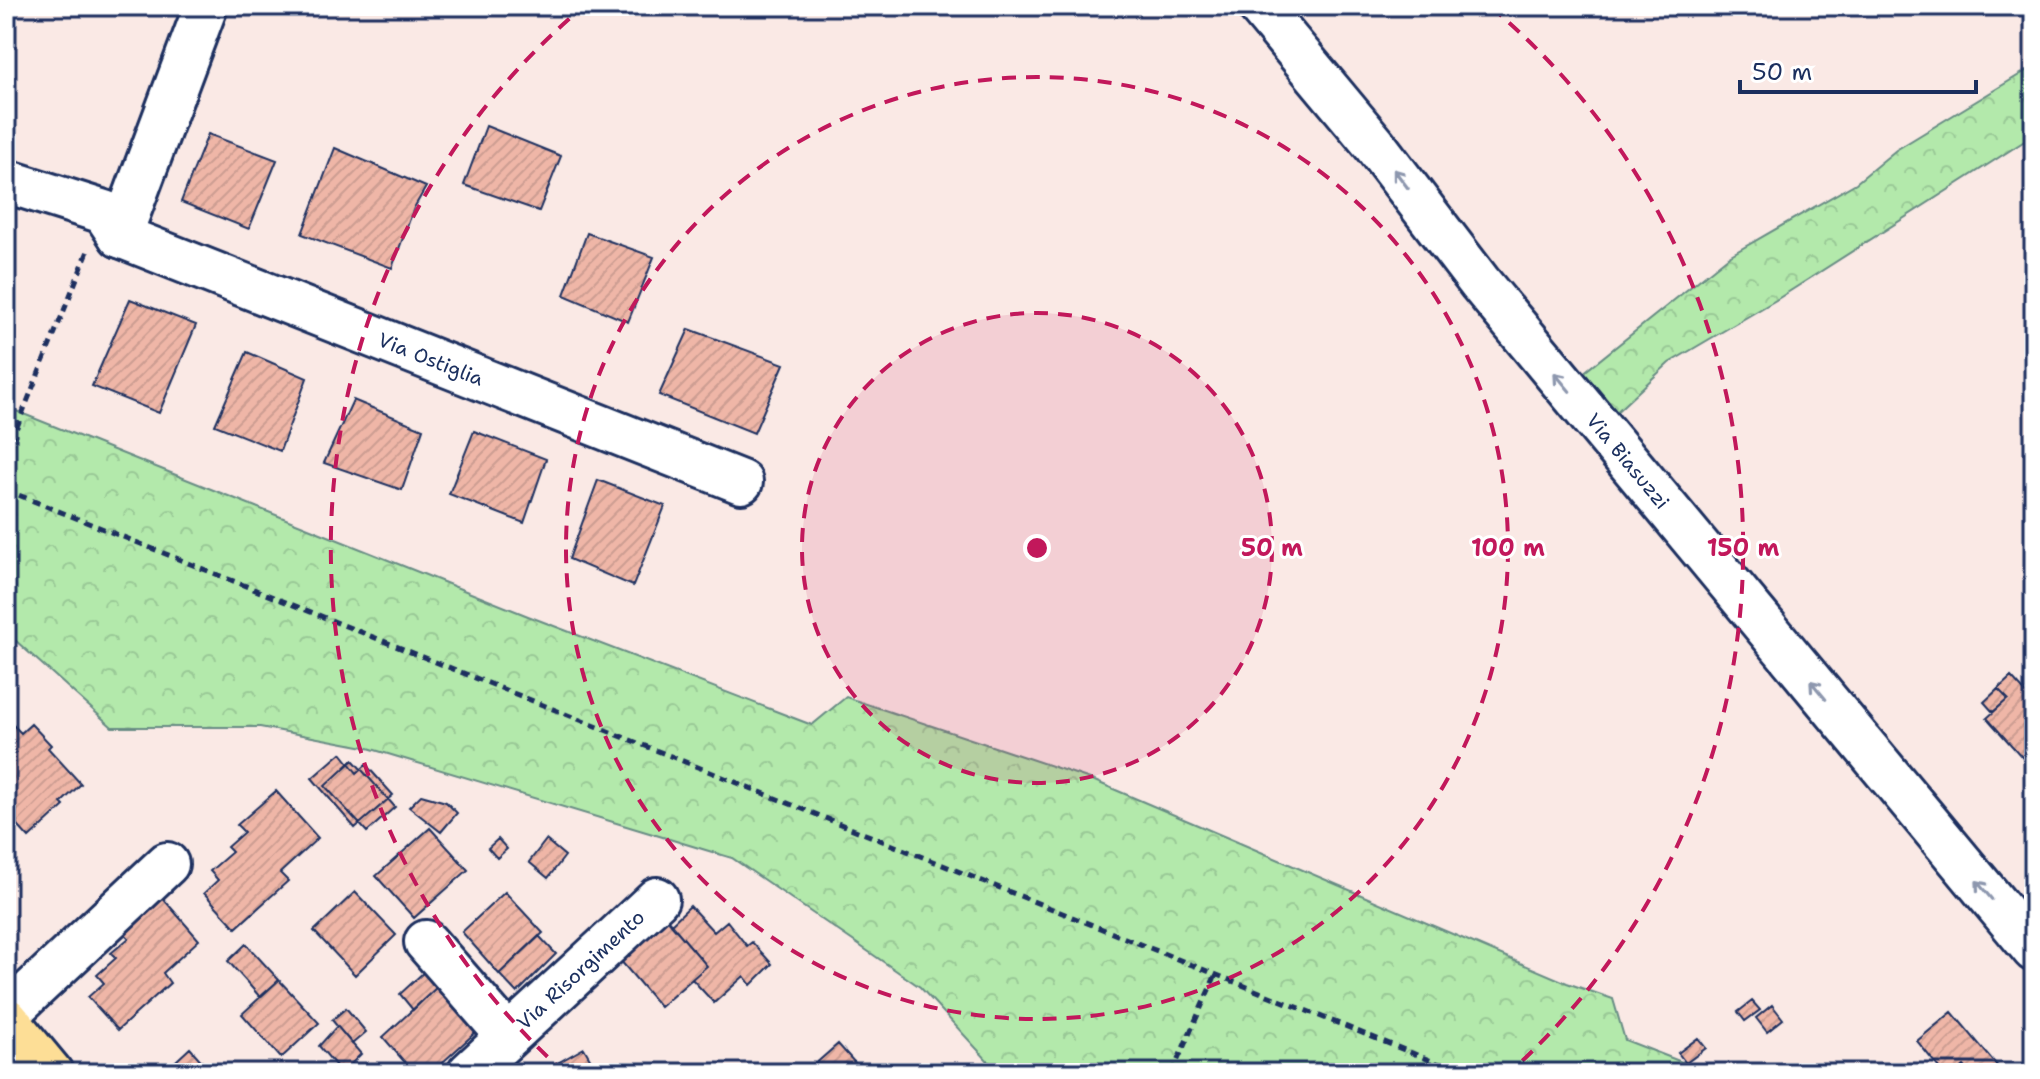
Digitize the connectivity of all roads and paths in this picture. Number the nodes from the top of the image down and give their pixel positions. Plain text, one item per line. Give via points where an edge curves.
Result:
1 (206, 6) edge
2 (1259, 6) edge
3 (6, 181) edge
4 (112, 224) junction
5 (6, 454) edge
6 (741, 482) dead end
7 (6, 490) edge
8 (167, 864) dead end
9 (657, 899) dead end
10 (426, 942) dead end
11 (2034, 950) edge
12 (1216, 974) junction
13 (6, 1018) edge
14 (508, 1036) junction
15 (50, 1073) edge
16 (469, 1073) edge
17 (1172, 1073) edge
18 (1462, 1073) edge

1 - 4 street
11 -> 2 street, Via Biasuzzi via 1480,283 1366,133
3 - 4 street, Via Ostiglia
4 - 5 path
4 - 6 street, Via Ostiglia
7 - 12 path
8 - 13 street
9 - 14 street, Via Risorgimento
10 - 14 street
12 - 17 path
12 - 18 path
13 - 15 main road
14 - 16 street, Via Risorgimento

